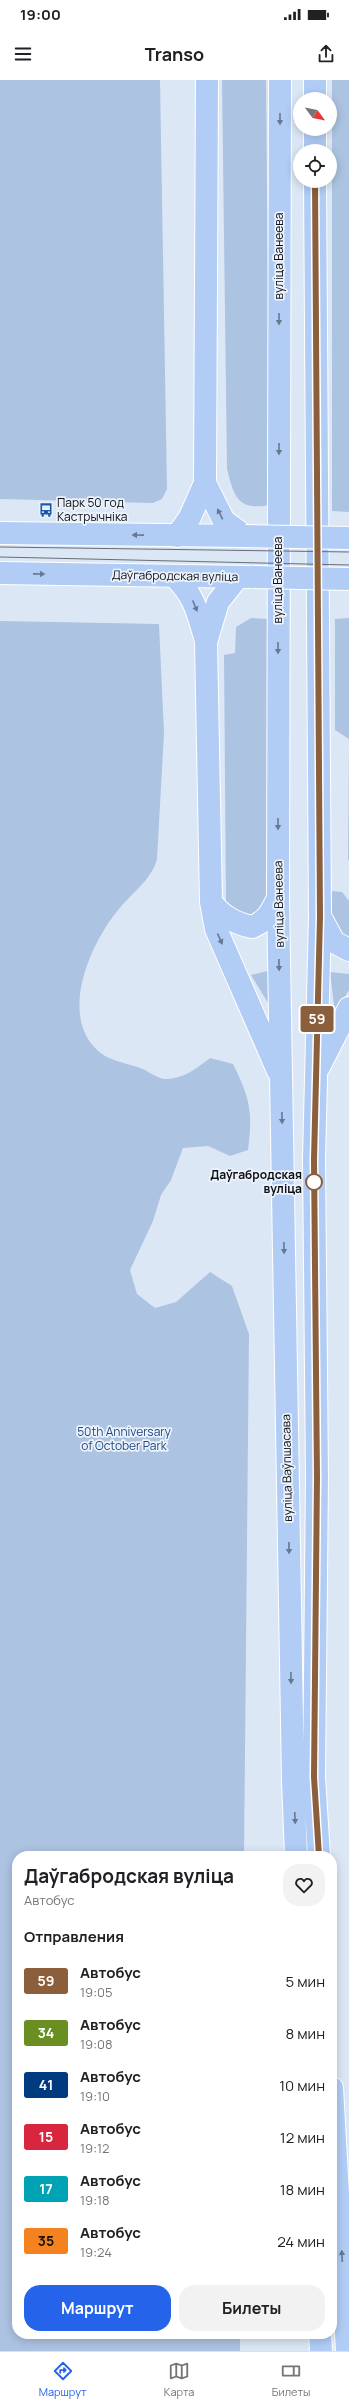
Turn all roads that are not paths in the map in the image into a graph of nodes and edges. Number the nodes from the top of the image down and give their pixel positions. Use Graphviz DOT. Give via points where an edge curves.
graph roads {
  1 [pos="207,80"];
  2 [pos="280,80"];
  3 [pos="315,80"];
  4 [pos="315,92"];
  5 [pos="315,188"];
  6 [pos="205,483"];
  7 [pos="0,533"];
  8 [pos="177,536"];
  9 [pos="245,536"];
  10 [pos="349,538"];
  11 [pos="0,573"];
  12 [pos="174,576"];
  13 [pos="246,577"];
  14 [pos="349,579"];
  15 [pos="206,642"];
  16 [pos="278,898"];
  17 [pos="211,902"];
  18 [pos="320,917"];
  19 [pos="349,950"];
  20 [pos="349,1008"];
  21 [pos="316,1074"];
  22 [pos="282,1079"];
  23 [pos="296,1851"];
  24 [pos="319,1851"];
  25 [pos="337,2176"];
  26 [pos="320,2339"];
  27 [pos="321,2351"];
  28 [pos="347,2351"];
  1 -- 6 [label="main road"];
  2 -- 16 [label="main road, вуліца Ванеева, one-way"];
  3 -- 4 [label="main road"];
  5 -- 18 [label="main road"];
  6 -- 8 [label="main road" via="190,517"];
  9 -- 6 [label="main road, one-way" via="224,521"];
  8 -- 7 [label="main road, one-way"];
  8 -- 9 [label="main road"];
  9 -- 10 [label="main road, bridge"];
  11 -- 12 [label="main road, Даўгабродская вуліца, one-way"];
  12 -- 13 [label="main road, Даўгабродская вуліца"];
  12 -- 15 [label="main road, one-way" via="187,589 196,606"];
  13 -- 14 [label="main road, Даўгабродская вуліца, bridge"];
  13 -- 15 [label="main road" via="218,602"];
  15 -- 17 [label="main road"];
  16 -- 17 [label="main road" via="269,916 262,923 252,927 232,921 221,914"];
  16 -- 22 [label="main road, вуліца Ванеева, one-way"];
  17 -- 22 [label="main road, one-way" via="216,929"];
  18 -- 19 [label="main road" via="334,942"];
  18 -- 21 [label="main road"];
  20 -- 21 [label="main road"];
  21 -- 24 [label="main road" via="314,1160 317,1469 314,1777"];
  22 -- 23 [label="main road, вуліца Ваўпшасава, one-way" via="292,1772"];
  28 -- 25 [label="main road, one-way"];
  26 -- 27 [label="main road"];
}
